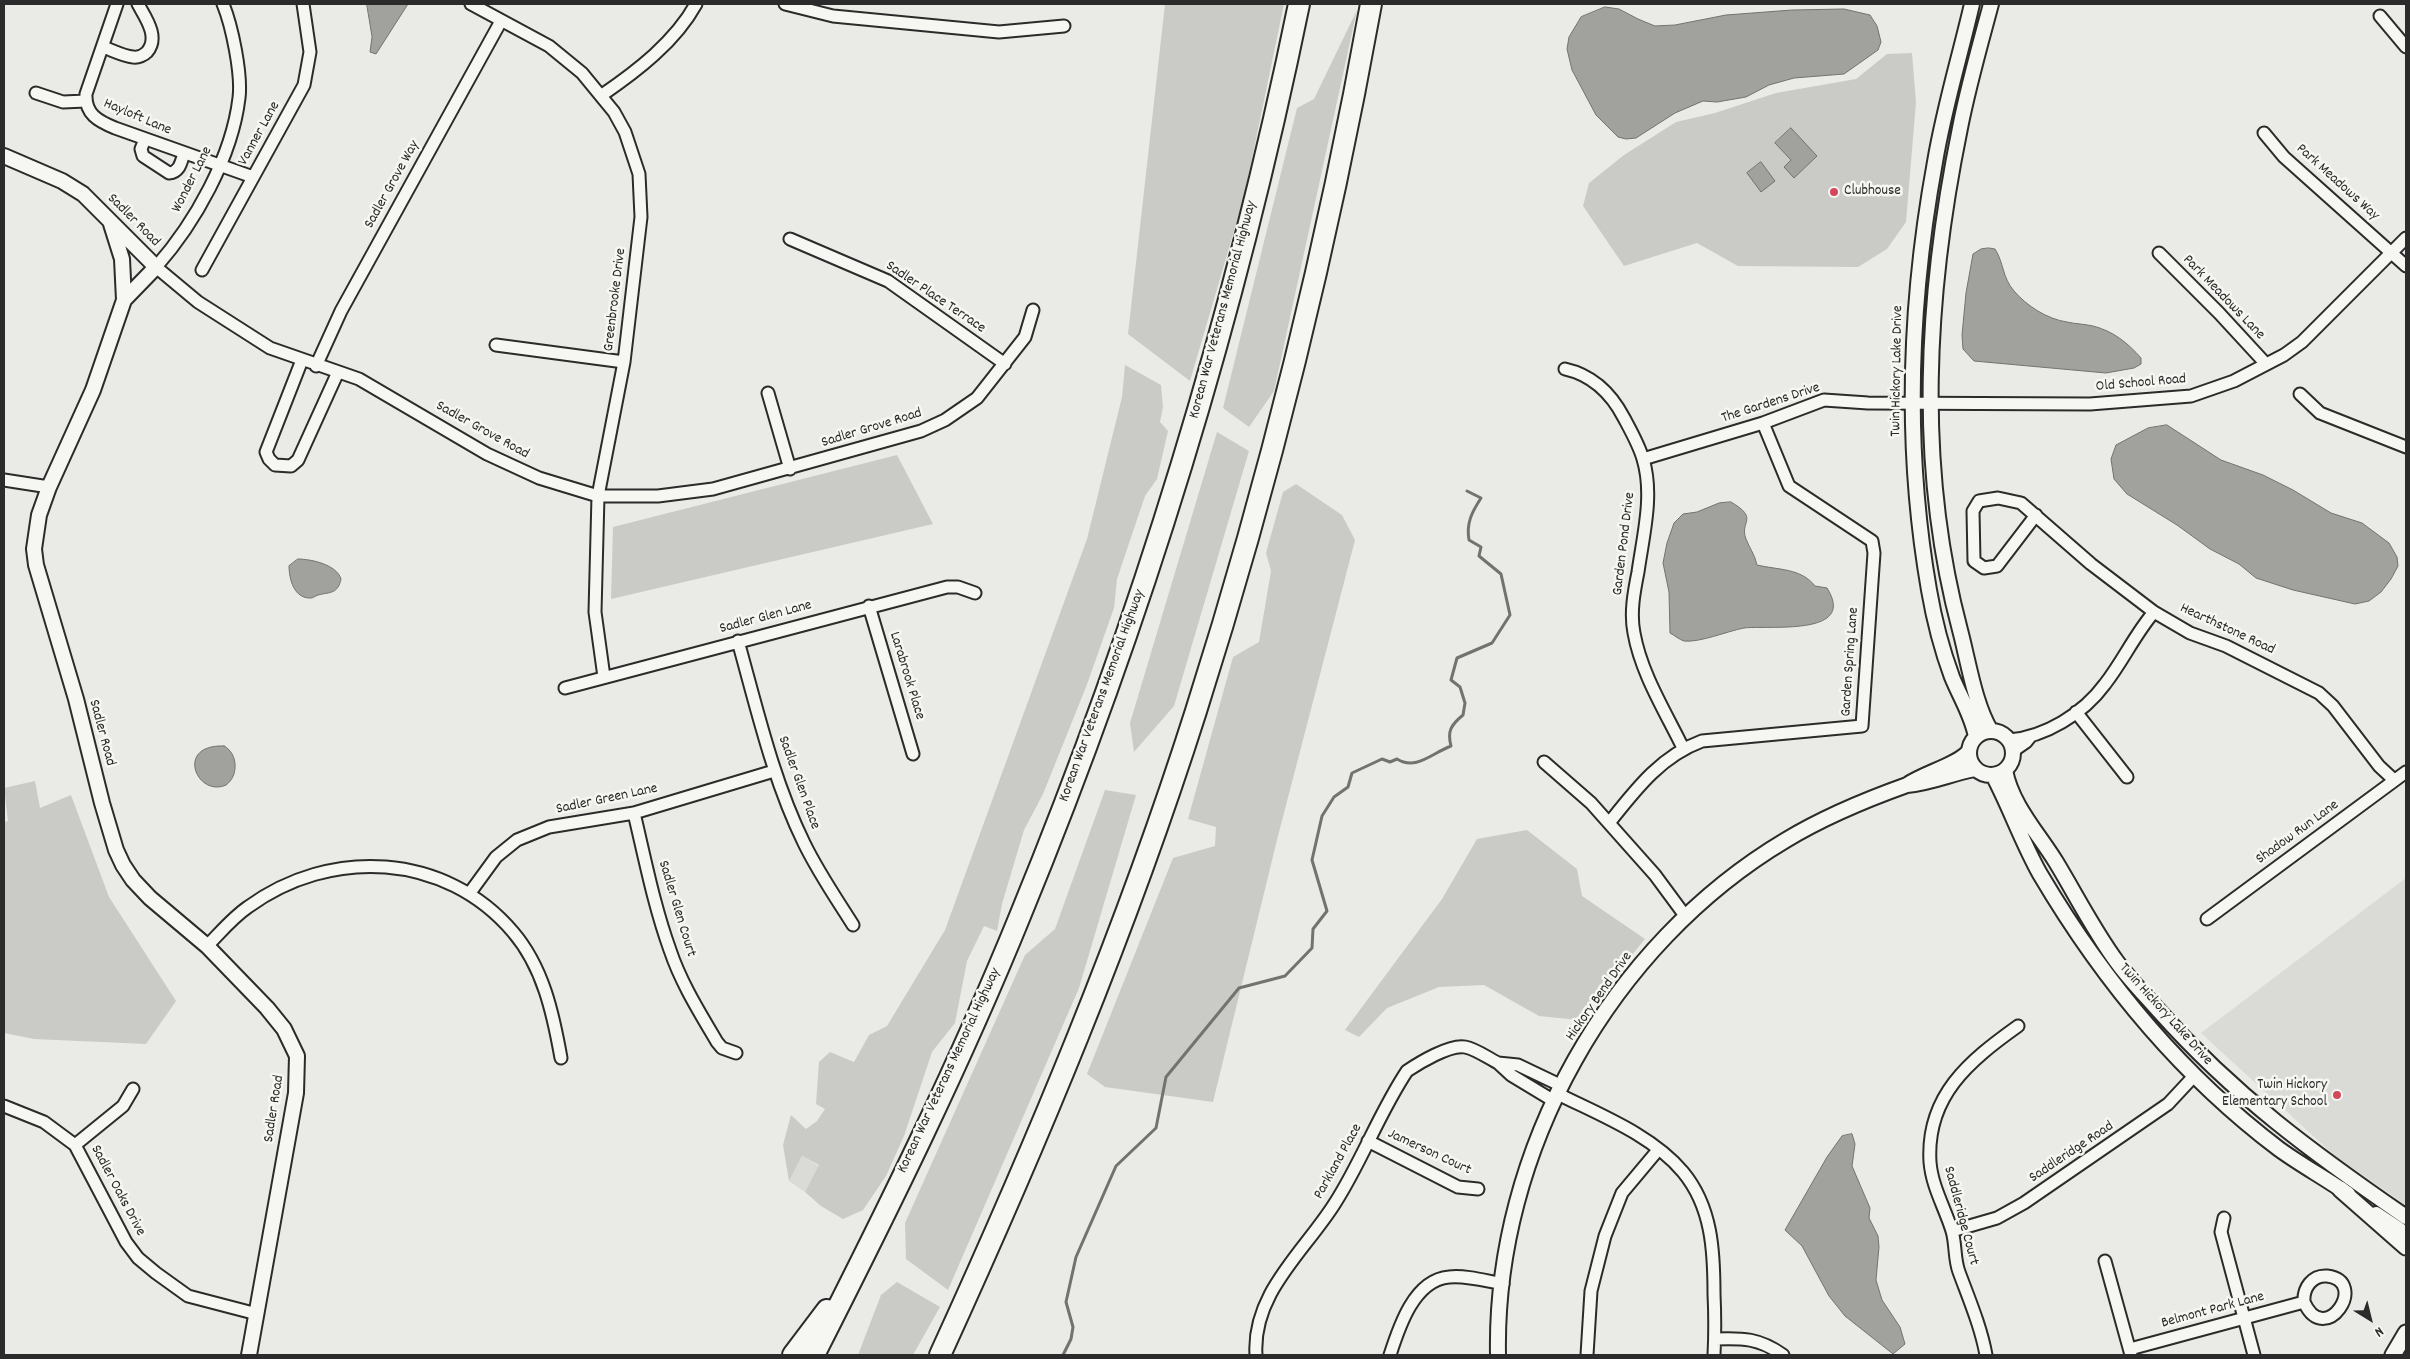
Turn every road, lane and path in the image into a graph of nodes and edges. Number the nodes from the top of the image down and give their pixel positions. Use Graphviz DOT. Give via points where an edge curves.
graph roads {
  1 [pos="117,4"];
  2 [pos="138,4"];
  3 [pos="223,4"];
  4 [pos="303,4"];
  5 [pos="470,4"];
  6 [pos="696,4"];
  7 [pos="785,4"];
  8 [pos="834,4"];
  9 [pos="1299,4"];
  10 [pos="1371,4"];
  11 [pos="1972,4"];
  12 [pos="1991,4"];
  13 [pos="833,16"];
  14 [pos="2380,16"];
  15 [pos="501,20"];
  16 [pos="1064,26"];
  17 [pos="102,47"];
  18 [pos="2406,47"];
  19 [pos="36,93"];
  20 [pos="602,95"];
  21 [pos="86,101"];
  22 [pos="2264,133"];
  23 [pos="145,139"];
  24 [pos="184,153"];
  25 [pos="4,156"];
  26 [pos="220,165"];
  27 [pos="254,177"];
  28 [pos="110,221"];
  29 [pos="2406,238"];
  30 [pos="790,239"];
  31 [pos="2159,253"];
  32 [pos="2393,253"];
  33 [pos="2406,266"];
  34 [pos="156,267"];
  35 [pos="202,270"];
  36 [pos="124,300"];
  37 [pos="1033,310"];
  38 [pos="496,345"];
  39 [pos="302,360"];
  40 [pos="624,362"];
  41 [pos="1005,364"];
  42 [pos="2266,364"];
  43 [pos="316,366"];
  44 [pos="1565,369"];
  45 [pos="338,372"];
  46 [pos="768,393"];
  47 [pos="2300,394"];
  48 [pos="1911,403"];
  49 [pos="1930,403"];
  50 [pos="1763,423"];
  51 [pos="2406,447"];
  52 [pos="1643,459"];
  53 [pos="790,469"];
  54 [pos="4,480"];
  55 [pos="49,487"];
  56 [pos="598,496"];
  57 [pos="2036,516"];
  58 [pos="975,592"];
  59 [pos="869,606"];
  60 [pos="2154,612"];
  61 [pos="738,641"];
  62 [pos="604,677"];
  63 [pos="565,688"];
  64 [pos="2076,712"];
  65 [pos="1991,731"];
  66 [pos="1976,737"];
  67 [pos="2011,746"];
  68 [pos="1683,748"];
  69 [pos="1968,751"];
  70 [pos="914,754"];
  71 [pos="1544,762"];
  72 [pos="1975,769"];
  73 [pos="774,771"];
  74 [pos="1999,772"];
  75 [pos="2406,772"];
  76 [pos="2128,776"];
  77 [pos="2394,780"];
  78 [pos="1907,785"];
  79 [pos="634,813"];
  80 [pos="1609,823"];
  81 [pos="469,894"];
  82 [pos="1686,917"];
  83 [pos="2208,919"];
  84 [pos="854,925"];
  85 [pos="207,946"];
  86 [pos="2018,1026"];
  87 [pos="736,1054"];
  88 [pos="561,1058"];
  89 [pos="1498,1062"];
  90 [pos="2195,1075"];
  91 [pos="133,1090"];
  92 [pos="1558,1094"];
  93 [pos="4,1106"];
  94 [pos="1368,1141"];
  95 [pos="75,1145"];
  96 [pos="1658,1150"];
  97 [pos="1478,1189"];
  98 [pos="2340,1189"];
  99 [pos="2406,1216"];
  100 [pos="2224,1218"];
  101 [pos="1952,1231"];
  102 [pos="2406,1234"];
  103 [pos="2406,1247"];
  104 [pos="2105,1261"];
  105 [pos="859,1266"];
  106 [pos="1502,1284"];
  107 [pos="2304,1302"];
  108 [pos="256,1314"];
  109 [pos="2244,1317"];
  110 [pos="2406,1333"];
  111 [pos="1715,1340"];
  112 [pos="2406,1349"];
  113 [pos="2131,1352"];
  114 [pos="250,1355"];
  115 [pos="793,1355"];
  116 [pos="814,1355"];
  117 [pos="940,1355"];
  118 [pos="1256,1355"];
  119 [pos="1390,1355"];
  120 [pos="1498,1355"];
  121 [pos="1587,1355"];
  122 [pos="1714,1355"];
  123 [pos="1783,1355"];
  124 [pos="1986,1355"];
  125 [pos="2254,1355"];
  126 [pos="2393,1355"];
  127 [pos="2403,1355"];
  1 -- 17 [label="street, Hayloft Lane"];
  2 -- 17 [label="street" via="152,34 146,53 132,57"];
  3 -- 26 [label="street, Wonder Lane" via="236,53 240,97"];
  4 -- 27 [label="street, Vanner Lane" via="309,34 308,69 296,100"];
  5 -- 15 [label="street, Greenbrooke Drive"];
  6 -- 20 [label="street" via="683,24 652,57"];
  7 -- 13 [label="street"];
  8 -- 13 [label="street"];
  9 -- 105 [label="highway, Korean War Veterans Memorial Highway" via="1227,306 1125,639 1019,919 971,1030"];
  10 -- 117 [label="highway" via="1345,142 1294,370 1241,566 1195,714 1131,898 1059,1082 1014,1193"];
  11 -- 48 [label="street, Twin Hickory Lake Drive" via="1939,139 1926,217 1915,310"];
  12 -- 49 [label="street" via="1960,127 1946,199 1932,322"];
  13 -- 16 [label="street" via="999,32"];
  14 -- 18 [label="street"];
  15 -- 20 [label="street, Greenbrooke Drive" via="570,61"];
  15 -- 43 [label="street, Sadler Grove Way" via="341,311"];
  17 -- 21 [label="street, Hayloft Lane"];
  19 -- 21 [label="street" via="63,102"];
  20 -- 40 [label="street, Greenbrooke Drive" via="625,132 639,174 641,196"];
  21 -- 23 [label="street, Hayloft Lane" via="89,112 98,120"];
  22 -- 32 [label="street, Park Meadows Way" via="2284,157"];
  23 -- 24 [label="street, Hayloft Lane"];
  23 -- 24 [label="street" via="143,156 169,173 179,167"];
  24 -- 26 [label="street, Hayloft Lane"];
  25 -- 28 [label="street, Sadler Road" via="73,187"];
  26 -- 27 [label="street, Hayloft Lane"];
  26 -- 34 [label="street, Wonder Lane" via="182,234"];
  27 -- 35 [label="street, Vanner Lane"];
  28 -- 34 [label="street, Sadler Road"];
  28 -- 36 [label="street" via="122,259"];
  29 -- 32 [label="street, Old School Road"];
  30 -- 41 [label="street, Sadler Place Terrace" via="888,281"];
  31 -- 42 [label="street, Park Meadows Lane"];
  32 -- 33 [label="street, Park Meadows Way"];
  32 -- 42 [label="street, Old School Road" via="2302,342"];
  34 -- 36 [label="street, Sadler Road"];
  34 -- 39 [label="street, Sadler Grove Road" via="198,302 248,336"];
  36 -- 55 [label="street, Sadler Road" via="93,390"];
  37 -- 41 [label="street, Sadler Grove Road" via="1026,337"];
  38 -- 40 [label="street"];
  39 -- 43 [label="street, Sadler Grove Road"];
  39 -- 45 [label="street" via="266,452 275,465 291,466 298,460"];
  40 -- 56 [label="street, Greenbrooke Drive"];
  41 -- 53 [label="street, Sadler Grove Road" via="977,398 945,420 921,431"];
  42 -- 49 [label="street, Old School Road" via="2234,381 2191,396 2090,404"];
  43 -- 45 [label="street, Sadler Grove Road"];
  44 -- 52 [label="street, Garden Pond Drive" via="1580,372 1591,379 1613,400"];
  45 -- 56 [label="street, Sadler Grove Road" via="359,379 513,467"];
  46 -- 53 [label="street"];
  47 -- 51 [label="street" via="2320,413"];
  48 -- 49 [label="street, Old School Road"];
  48 -- 50 [label="street, The Gardens Drive" via="1824,400"];
  48 -- 66 [label="street, Twin Hickory Lake Drive" via="1913,458 1929,592 1952,676"];
  49 -- 65 [label="street" via="1933,481 1949,587 1975,690"];
  50 -- 52 [label="street, The Gardens Drive"];
  50 -- 68 [label="street, Garden Spring Lane" via="1789,486 1872,541 1874,553 1862,726 1702,741"];
  52 -- 68 [label="street, Garden Pond Drive" via="1647,482 1646,519 1632,608 1633,632 1640,658"];
  53 -- 56 [label="street, Sadler Grove Road" via="714,490 658,496"];
  54 -- 55 [label="street"];
  55 -- 85 [label="street, Sadler Road" via="35,536 36,565 116,850 139,886"];
  56 -- 62 [label="street, Greenbrooke Drive" via="595,612"];
  57 -- 57 [label="street, Hearthstone Road" via="2021,503 1998,498 1979,501 1973,511 1974,561 1984,568 1997,566"];
  57 -- 60 [label="street, Hearthstone Road"];
  58 -- 59 [label="street, Sadler Glen Lane" via="947,587"];
  59 -- 61 [label="street, Sadler Glen Lane"];
  59 -- 70 [label="street, Larabrook Place"];
  60 -- 64 [label="street" via="2105,684"];
  60 -- 77 [label="street, Hearthstone Road" via="2190,633 2226,646 2319,693"];
  61 -- 62 [label="street, Sadler Glen Lane"];
  61 -- 73 [label="street, Sadler Glen Place"];
  62 -- 63 [label="street, Sadler Glen Lane"];
  64 -- 67 [label="street" via="2030,737 2024,736"];
  64 -- 76 [label="street"];
  65 -- 66 [label="street"];
  65 -- 67 [label="street" via="2004,735"];
  66 -- 69 [label="street"];
  67 -- 74 [label="street" via="2012,758"];
  68 -- 80 [label="street, Garden Spring Lane" via="1657,767"];
  69 -- 72 [label="street"];
  69 -- 78 [label="street, Hickory Bend Drive"];
  71 -- 80 [label="street"];
  72 -- 74 [label="street" via="1986,775"];
  72 -- 78 [label="street, Hickory Bend Drive" via="1927,783"];
  73 -- 79 [label="street, Sadler Green Lane"];
  73 -- 84 [label="street, Sadler Glen Place" via="803,842"];
  74 -- 90 [label="street, Twin Hickory Lake Drive" via="2027,851 2079,936 2132,1006"];
  74 -- 99 [label="street, Twin Hickory Lake Drive" via="2098,934 2158,1010 2214,1069 2274,1123"];
  75 -- 77 [label="street, Shadow Run Lane"];
  77 -- 83 [label="street, Shadow Run Lane"];
  78 -- 82 [label="street, Hickory Bend Drive" via="1826,818 1787,839 1711,894"];
  79 -- 81 [label="street, Sadler Green Lane" via="549,827 517,840 496,857"];
  79 -- 87 [label="street, Sadler Glen Court" via="670,952 717,1042"];
  80 -- 82 [label="street" via="1655,875"];
  81 -- 85 [label="street" via="420,872 366,865 339,867 310,875 272,892 235,917"];
  81 -- 88 [label="street" via="513,932 528,955 553,1014"];
  82 -- 92 [label="street, Hickory Bend Drive" via="1640,965 1618,994"];
  85 -- 108 [label="street, Sadler Road" via="284,1029 297,1061 296,1092"];
  86 -- 101 [label="street, Saddleridge Court" via="1964,1068 1938,1109 1930,1163"];
  89 -- 92 [label="street, Parkland Place" via="1511,1075"];
  89 -- 92 [label="street, Parkland Place" via="1518,1065"];
  89 -- 94 [label="street, Parkland Place" via="1465,1047 1455,1047 1419,1063 1399,1084"];
  90 -- 98 [label="street, Twin Hickory Lake Drive" via="2280,1150"];
  90 -- 101 [label="street, Saddleridge Road" via="2168,1104 2024,1203 1997,1218"];
  91 -- 95 [label="street" via="123,1106"];
  92 -- 96 [label="street" via="1612,1121"];
  92 -- 106 [label="street, Hickory Bend Drive" via="1520,1193"];
  93 -- 95 [label="street, Sadler Oaks Drive" via="44,1122"];
  94 -- 97 [label="street, Jamerson Court" via="1458,1187"];
  94 -- 118 [label="street, Parkland Place" via="1336,1203 1275,1285 1256,1331"];
  95 -- 108 [label="street, Sadler Oaks Drive" via="115,1223 138,1258 188,1296"];
  96 -- 111 [label="street" via="1683,1172 1701,1201 1708,1224 1714,1247"];
  96 -- 121 [label="street" via="1622,1192 1605,1236 1591,1291"];
  98 -- 102 [label="street, Twin Hickory Lake Drive"];
  98 -- 103 [label="main road"];
  100 -- 109 [label="street" via="2221,1232"];
  101 -- 124 [label="street, Saddleridge Court" via="1958,1268"];
  104 -- 113 [label="street"];
  105 -- 115 [label="highway"];
  105 -- 116 [label="highway, Korean War Veterans Memorial Highway"];
  106 -- 119 [label="street" via="1452,1276 1430,1283 1404,1318"];
  106 -- 120 [label="street, Hickory Bend Drive"];
  107 -- 109 [label="street, Belmont Park Lane"];
  108 -- 114 [label="street, Sadler Road"];
  109 -- 113 [label="street, Belmont Park Lane"];
  109 -- 125 [label="street"];
  110 -- 126 [label="main road"];
  111 -- 122 [label="street"];
  111 -- 123 [label="street" via="1742,1338 1759,1341"];
  112 -- 127 [label="main road"];
}
